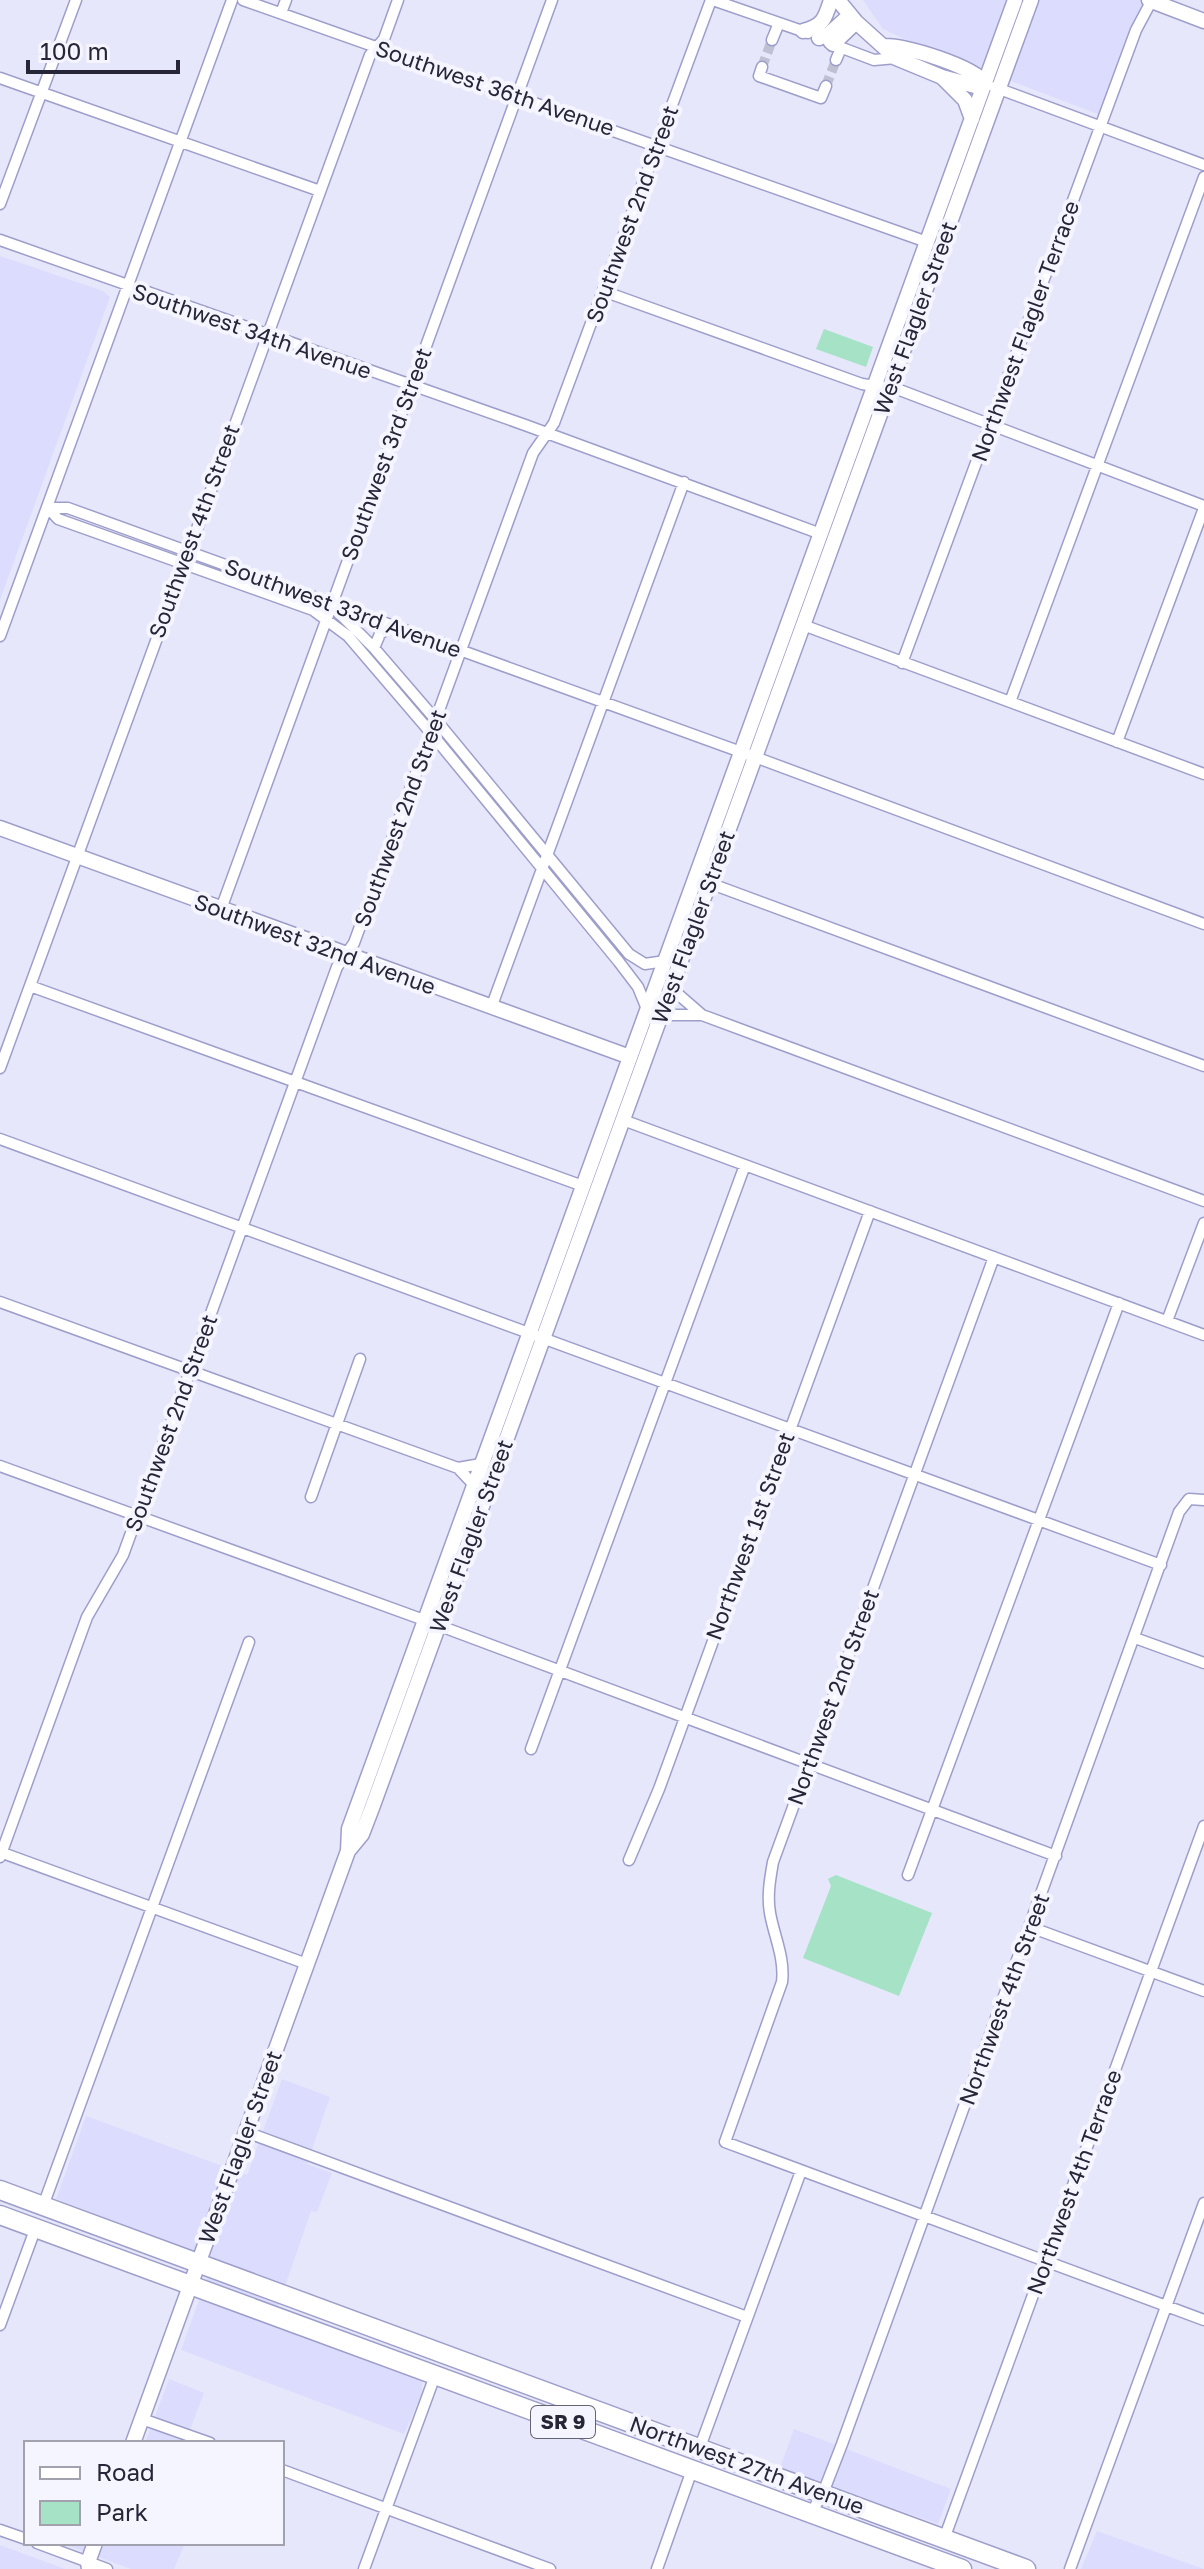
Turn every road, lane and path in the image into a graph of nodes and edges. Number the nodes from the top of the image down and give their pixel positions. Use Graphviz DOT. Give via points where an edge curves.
graph roads {
  1 [pos="76,0"];
  2 [pos="232,0"];
  3 [pos="243,0"];
  4 [pos="286,0"];
  5 [pos="398,0"];
  6 [pos="552,0"];
  7 [pos="712,0"];
  8 [pos="831,0"];
  9 [pos="838,0"];
  10 [pos="1015,0"];
  11 [pos="1031,0"];
  12 [pos="1151,0"];
  13 [pos="281,13"];
  14 [pos="853,19"];
  15 [pos="1204,21"];
  16 [pos="779,23"];
  17 [pos="803,31"];
  18 [pos="772,40"];
  19 [pos="831,43"];
  20 [pos="885,46"];
  21 [pos="377,47"];
  22 [pos="995,54"];
  23 [pos="896,58"];
  24 [pos="836,60"];
  25 [pos="955,65"];
  26 [pos="762,67"];
  27 [pos="942,77"];
  28 [pos="0,78"];
  29 [pos="826,86"];
  30 [pos="992,86"];
  31 [pos="42,93"];
  32 [pos="517,95"];
  33 [pos="972,119"];
  34 [pos="1101,126"];
  35 [pos="181,142"];
  36 [pos="657,145"];
  37 [pos="1204,165"];
  38 [pos="1204,177"];
  39 [pos="320,191"];
  40 [pos="0,204"];
  41 [pos="0,240"];
  42 [pos="927,242"];
  43 [pos="129,287"];
  44 [pos="603,291"];
  45 [pos="266,336"];
  46 [pos="411,386"];
  47 [pos="882,388"];
  48 [pos="990,424"];
  49 [pos="547,434"];
  50 [pos="1097,465"];
  51 [pos="684,482"];
  52 [pos="1204,507"];
  53 [pos="48,508"];
  54 [pos="821,534"];
  55 [pos="187,550"];
  56 [pos="182,564"];
  57 [pos="332,606"];
  58 [pos="327,618"];
  59 [pos="803,625"];
  60 [pos="390,627"];
  61 [pos="0,636"];
  62 [pos="374,648"];
  63 [pos="460,652"];
  64 [pos="902,663"];
  65 [pos="1010,702"];
  66 [pos="603,703"];
  67 [pos="436,720"];
  68 [pos="431,733"];
  69 [pos="1117,742"];
  70 [pos="747,756"];
  71 [pos="1204,774"];
  72 [pos="0,828"];
  73 [pos="548,854"];
  74 [pos="75,856"];
  75 [pos="543,868"];
  76 [pos="709,883"];
  77 [pos="221,909"];
  78 [pos="1204,924"];
  79 [pos="345,955"];
  80 [pos="665,961"];
  81 [pos="30,986"];
  82 [pos="671,988"];
  83 [pos="491,1008"];
  84 [pos="654,1012"];
  85 [pos="702,1015"];
  86 [pos="650,1046"];
  87 [pos="630,1057"];
  88 [pos="1204,1066"];
  89 [pos="0,1068"];
  90 [pos="294,1082"];
  91 [pos="623,1120"];
  92 [pos="605,1126"];
  93 [pos="0,1139"];
  94 [pos="745,1165"];
  95 [pos="583,1186"];
  96 [pos="1204,1201"];
  97 [pos="870,1211"];
  98 [pos="1204,1223"];
  99 [pos="242,1228"];
  100 [pos="994,1257"];
  101 [pos="0,1302"];
  102 [pos="1119,1303"];
  103 [pos="1167,1321"];
  104 [pos="537,1335"];
  105 [pos="1204,1335"];
  106 [pos="360,1359"];
  107 [pos="190,1371"];
  108 [pos="665,1382"];
  109 [pos="337,1425"];
  110 [pos="790,1428"];
  111 [pos="481,1464"];
  112 [pos="0,1466"];
  113 [pos="458,1468"];
  114 [pos="915,1474"];
  115 [pos="474,1485"];
  116 [pos="311,1497"];
  117 [pos="1204,1500"];
  118 [pos="137,1517"];
  119 [pos="1039,1519"];
  120 [pos="1161,1565"];
  121 [pos="431,1623"];
  122 [pos="1135,1638"];
  123 [pos="249,1642"];
  124 [pos="1204,1663"];
  125 [pos="559,1672"];
  126 [pos="685,1717"];
  127 [pos="382,1737"];
  128 [pos="531,1749"];
  129 [pos="809,1763"];
  130 [pos="387,1767"];
  131 [pos="933,1809"];
  132 [pos="1204,1826"];
  133 [pos="348,1851"];
  134 [pos="1,1854"];
  135 [pos="1056,1856"];
  136 [pos="629,1860"];
  137 [pos="908,1875"];
  138 [pos="152,1907"];
  139 [pos="1030,1927"];
  140 [pos="307,1964"];
  141 [pos="1151,1971"];
  142 [pos="1204,1991"];
  143 [pos="246,2132"];
  144 [pos="801,2171"];
  145 [pos="0,2190"];
  146 [pos="1204,2203"];
  147 [pos="43,2206"];
  148 [pos="0,2215"];
  149 [pos="924,2218"];
  150 [pos="36,2227"];
  151 [pos="198,2262"];
  152 [pos="1045,2262"];
  153 [pos="190,2284"];
  154 [pos="1166,2306"];
  155 [pos="747,2317"];
  156 [pos="1204,2320"];
  157 [pos="0,2325"];
  158 [pos="429,2347"];
  159 [pos="464,2360"];
  160 [pos="436,2373"];
  161 [pos="142,2419"];
  162 [pos="607,2438"];
  163 [pos="134,2441"];
  164 [pos="204,2441"];
  165 [pos="700,2447"];
  166 [pos="692,2470"];
  167 [pos="284,2471"];
  168 [pos="777,2476"];
  169 [pos="823,2493"];
  170 [pos="387,2508"];
  171 [pos="811,2513"];
  172 [pos="0,2530"];
  173 [pos="24,2538"];
  174 [pos="944,2539"];
  175 [pos="41,2545"];
  176 [pos="94,2545"];
  177 [pos="86,2567"];
  178 [pos="107,2569"];
  179 [pos="364,2569"];
  180 [pos="550,2569"];
  181 [pos="657,2569"];
  182 [pos="962,2569"];
  183 [pos="1026,2569"];
  184 [pos="1070,2569"];
  1 -- 31 [label="street"];
  2 -- 35 [label="street"];
  3 -- 13 [label="street, Southwest 36th Avenue"];
  4 -- 13 [label="street"];
  5 -- 21 [label="street, Southwest 4th Street"];
  6 -- 32 [label="street, Southwest 3rd Street"];
  7 -- 16 [label="street"];
  7 -- 36 [label="street, Southwest 2nd Street"];
  8 -- 17 [label="main road" via="823,22"];
  9 -- 14 [label="main road"];
  10 -- 22 [label="main road, West Flagler Street"];
  11 -- 30 [label="main road, West Flagler Street"];
  12 -- 15 [label="main road"];
  12 -- 34 [label="street, Northwest Flagler Terrace"];
  13 -- 21 [label="street, Southwest 36th Avenue"];
  14 -- 19 [label="main road" via="829,34"];
  14 -- 20 [label="main road"];
  16 -- 17 [label="street"];
  16 -- 18 [label="street"];
  17 -- 19 [label="street"];
  19 -- 23 [label="street" via="874,60"];
  19 -- 24 [label="street"];
  20 -- 23 [label="main road"];
  20 -- 25 [label="main road" via="901,46"];
  21 -- 32 [label="street, Southwest 36th Avenue"];
  21 -- 39 [label="street, Southwest 4th Street"];
  22 -- 25 [label="main road"];
  22 -- 30 [label="main road, West Flagler Street"];
  23 -- 27 [label="main road"];
  25 -- 30 [label="main road"];
  26 -- 29 [label="street" via="759,76 821,98"];
  27 -- 30 [label="main road"];
  27 -- 33 [label="main road" via="965,100"];
  28 -- 31 [label="street"];
  30 -- 33 [label="main road, West Flagler Street"];
  30 -- 34 [label="street"];
  30 -- 47 [label="main road, West Flagler Street"];
  31 -- 35 [label="street"];
  31 -- 40 [label="street"];
  32 -- 36 [label="street, Southwest 36th Avenue"];
  32 -- 46 [label="street, Southwest 3rd Street"];
  33 -- 42 [label="main road, West Flagler Street"];
  34 -- 37 [label="street"];
  34 -- 48 [label="street, Northwest Flagler Terrace"];
  35 -- 39 [label="street"];
  35 -- 43 [label="street"];
  36 -- 42 [label="street, Southwest 36th Avenue"];
  36 -- 44 [label="street, Southwest 2nd Street"];
  38 -- 50 [label="street"];
  39 -- 45 [label="street, Southwest 4th Street"];
  41 -- 43 [label="street, Southwest 34th Avenue"];
  42 -- 47 [label="main road, West Flagler Street"];
  43 -- 45 [label="street, Southwest 34th Avenue"];
  43 -- 53 [label="street"];
  44 -- 47 [label="street"];
  44 -- 49 [label="street, Southwest 2nd Street"];
  45 -- 46 [label="street, Southwest 34th Avenue"];
  45 -- 55 [label="street, Southwest 4th Street"];
  46 -- 49 [label="street, Southwest 34th Avenue"];
  46 -- 57 [label="street, Southwest 3rd Street"];
  47 -- 48 [label="street"];
  47 -- 54 [label="main road, West Flagler Street"];
  47 -- 59 [label="main road, West Flagler Street"];
  48 -- 50 [label="street"];
  48 -- 64 [label="street, Northwest Flagler Terrace"];
  49 -- 51 [label="street, Southwest 34th Avenue"];
  49 -- 63 [label="street, Southwest 2nd Street" via="533,453"];
  50 -- 52 [label="street"];
  50 -- 65 [label="street"];
  51 -- 54 [label="street, Southwest 34th Avenue"];
  51 -- 66 [label="street"];
  52 -- 69 [label="street"];
  53 -- 55 [label="street, Southwest 33rd Avenue" via="68,508"];
  53 -- 56 [label="street, Southwest 33rd Avenue" via="58,519"];
  53 -- 61 [label="street"];
  54 -- 70 [label="main road, West Flagler Street"];
  55 -- 56 [label="street, Southwest 4th Street"];
  55 -- 57 [label="street, Southwest 33rd Avenue"];
  56 -- 58 [label="street, Southwest 33rd Avenue"];
  56 -- 74 [label="street, Southwest 4th Street"];
  57 -- 58 [label="street, Southwest 3rd Street"];
  57 -- 60 [label="street, Southwest 33rd Avenue"];
  57 -- 62 [label="street"];
  58 -- 68 [label="street, Southwest 33rd Avenue"];
  58 -- 77 [label="street, Southwest 3rd Street"];
  59 -- 64 [label="street"];
  59 -- 70 [label="main road, West Flagler Street"];
  60 -- 62 [label="street"];
  60 -- 63 [label="street, Southwest 33rd Avenue"];
  62 -- 67 [label="street"];
  63 -- 66 [label="street, Southwest 33rd Avenue"];
  63 -- 67 [label="street, Southwest 2nd Street"];
  64 -- 65 [label="street"];
  65 -- 69 [label="street"];
  66 -- 70 [label="street, Southwest 33rd Avenue"];
  66 -- 73 [label="street"];
  67 -- 68 [label="street, Southwest 2nd Street"];
  67 -- 73 [label="street"];
  68 -- 75 [label="street, Southwest 33rd Avenue"];
  68 -- 79 [label="street, Southwest 2nd Street" via="354,943"];
  69 -- 71 [label="street"];
  70 -- 76 [label="main road, West Flagler Street"];
  70 -- 78 [label="street, Southwest 33rd Avenue"];
  70 -- 80 [label="main road, West Flagler Street"];
  72 -- 74 [label="main road, Southwest 32nd Avenue"];
  73 -- 75 [label="street"];
  73 -- 80 [label="street" via="635,959 645,964"];
  74 -- 77 [label="main road, Southwest 32nd Avenue"];
  74 -- 81 [label="street, Southwest 4th Street"];
  75 -- 83 [label="street"];
  75 -- 84 [label="street, Southwest 33rd Avenue"];
  76 -- 82 [label="main road, West Flagler Street"];
  76 -- 88 [label="street"];
  77 -- 79 [label="main road, Southwest 32nd Avenue"];
  79 -- 83 [label="main road, Southwest 32nd Avenue"];
  79 -- 90 [label="street, Southwest 2nd Street"];
  80 -- 84 [label="main road, West Flagler Street"];
  81 -- 89 [label="street, Southwest 4th Street"];
  81 -- 90 [label="street"];
  82 -- 84 [label="main road, West Flagler Street"];
  82 -- 85 [label="street"];
  83 -- 87 [label="main road, Southwest 32nd Avenue"];
  84 -- 85 [label="street"];
  84 -- 86 [label="main road, West Flagler Street"];
  84 -- 87 [label="main road, West Flagler Street"];
  85 -- 96 [label="street"];
  86 -- 87 [label="main road"];
  86 -- 91 [label="main road, West Flagler Street"];
  87 -- 92 [label="main road, West Flagler Street"];
  90 -- 95 [label="street"];
  90 -- 99 [label="street, Southwest 2nd Street"];
  91 -- 92 [label="main road"];
  91 -- 94 [label="street"];
  91 -- 104 [label="main road, West Flagler Street"];
  92 -- 95 [label="main road, West Flagler Street"];
  93 -- 99 [label="street"];
  94 -- 97 [label="street"];
  94 -- 108 [label="street"];
  95 -- 104 [label="main road, West Flagler Street"];
  97 -- 100 [label="street"];
  97 -- 110 [label="street, Northwest 1st Street"];
  98 -- 103 [label="street"];
  99 -- 104 [label="street"];
  99 -- 107 [label="street, Southwest 2nd Street"];
  100 -- 102 [label="street"];
  100 -- 114 [label="street, Northwest 2nd Street"];
  101 -- 107 [label="street"];
  102 -- 103 [label="street"];
  102 -- 119 [label="street"];
  103 -- 105 [label="street"];
  104 -- 108 [label="street"];
  104 -- 111 [label="main road, West Flagler Street"];
  104 -- 121 [label="main road, West Flagler Street"];
  106 -- 109 [label="street"];
  107 -- 109 [label="street"];
  107 -- 118 [label="street, Southwest 2nd Street"];
  108 -- 110 [label="street"];
  108 -- 125 [label="street"];
  109 -- 113 [label="street"];
  109 -- 116 [label="street"];
  110 -- 114 [label="street"];
  110 -- 126 [label="street, Northwest 1st Street"];
  111 -- 113 [label="street"];
  111 -- 115 [label="main road, West Flagler Street"];
  112 -- 118 [label="street"];
  113 -- 115 [label="street"];
  114 -- 119 [label="street"];
  114 -- 129 [label="street, Northwest 2nd Street"];
  115 -- 121 [label="main road, West Flagler Street"];
  117 -- 120 [label="street, Northwest 4th Street" via="1189,1499 1182,1507"];
  118 -- 121 [label="street"];
  118 -- 134 [label="street, Southwest 2nd Street" via="118,1567 87,1617"];
  119 -- 120 [label="street"];
  119 -- 131 [label="street"];
  120 -- 122 [label="street, Northwest 4th Street"];
  121 -- 125 [label="street"];
  121 -- 127 [label="main road, West Flagler Street"];
  121 -- 130 [label="main road, West Flagler Street"];
  122 -- 124 [label="street"];
  122 -- 135 [label="street, Northwest 4th Street"];
  123 -- 138 [label="street"];
  125 -- 126 [label="street"];
  125 -- 128 [label="street"];
  126 -- 129 [label="street"];
  126 -- 136 [label="street, Northwest 1st Street"];
  127 -- 130 [label="main road"];
  127 -- 133 [label="main road, West Flagler Street" via="349,1829"];
  129 -- 131 [label="street"];
  129 -- 144 [label="street, Northwest 2nd Street" via="769,1887 782,1982 725,2142"];
  130 -- 133 [label="main road, West Flagler Street" via="362,1834"];
  131 -- 135 [label="street"];
  131 -- 137 [label="street"];
  132 -- 141 [label="street, Northwest 4th Terrace"];
  133 -- 140 [label="main road, West Flagler Street"];
  134 -- 138 [label="street"];
  135 -- 139 [label="street, Northwest 4th Street"];
  138 -- 140 [label="street"];
  138 -- 147 [label="street"];
  139 -- 141 [label="street"];
  139 -- 149 [label="street, Northwest 4th Street"];
  140 -- 143 [label="main road, West Flagler Street"];
  141 -- 142 [label="street"];
  141 -- 152 [label="street, Northwest 4th Terrace"];
  143 -- 151 [label="main road, West Flagler Street"];
  143 -- 155 [label="street"];
  144 -- 149 [label="street"];
  144 -- 155 [label="street"];
  145 -- 147 [label="highway, SR 9"];
  146 -- 154 [label="street"];
  147 -- 151 [label="highway, SR 9"];
  148 -- 150 [label="highway, SR 9"];
  149 -- 152 [label="street"];
  149 -- 169 [label="street, Northwest 4th Street"];
  150 -- 153 [label="highway, SR 9"];
  150 -- 157 [label="street"];
  151 -- 153 [label="main road, West Flagler Street"];
  151 -- 158 [label="highway, Northwest 27th Avenue / SR 9"];
  152 -- 154 [label="street"];
  152 -- 174 [label="street, Northwest 4th Terrace"];
  153 -- 160 [label="highway, Northwest 27th Avenue / SR 9"];
  153 -- 161 [label="main road, West Flagler Street"];
  154 -- 156 [label="street"];
  154 -- 184 [label="street"];
  155 -- 165 [label="street"];
  158 -- 159 [label="highway, Northwest 27th Avenue / SR 9"];
  158 -- 160 [label="highway"];
  159 -- 160 [label="highway"];
  159 -- 165 [label="highway, Northwest 27th Avenue / SR 9"];
  160 -- 162 [label="highway, Northwest 27th Avenue / SR 9"];
  160 -- 170 [label="street"];
  161 -- 163 [label="main road, West Flagler Street"];
  161 -- 164 [label="street"];
  162 -- 165 [label="highway" via="620,2435 683,2455"];
  162 -- 166 [label="highway, Northwest 27th Avenue / SR 9"];
  165 -- 168 [label="highway, Northwest 27th Avenue / SR 9"];
  166 -- 168 [label="highway" via="710,2463 753,2477"];
  166 -- 171 [label="highway, Northwest 27th Avenue / SR 9"];
  166 -- 181 [label="street"];
  167 -- 170 [label="street"];
  168 -- 169 [label="highway, Northwest 27th Avenue / SR 9"];
  169 -- 171 [label="street, Northwest 4th Street"];
  169 -- 174 [label="highway, Northwest 27th Avenue / SR 9"];
  170 -- 179 [label="street"];
  170 -- 180 [label="street"];
  171 -- 182 [label="highway, Northwest 27th Avenue / SR 9"];
  172 -- 173 [label="street"];
  174 -- 183 [label="highway, Northwest 27th Avenue / SR 9"];
  175 -- 177 [label="street"];
  176 -- 177 [label="main road"];
  177 -- 178 [label="street"];
}
